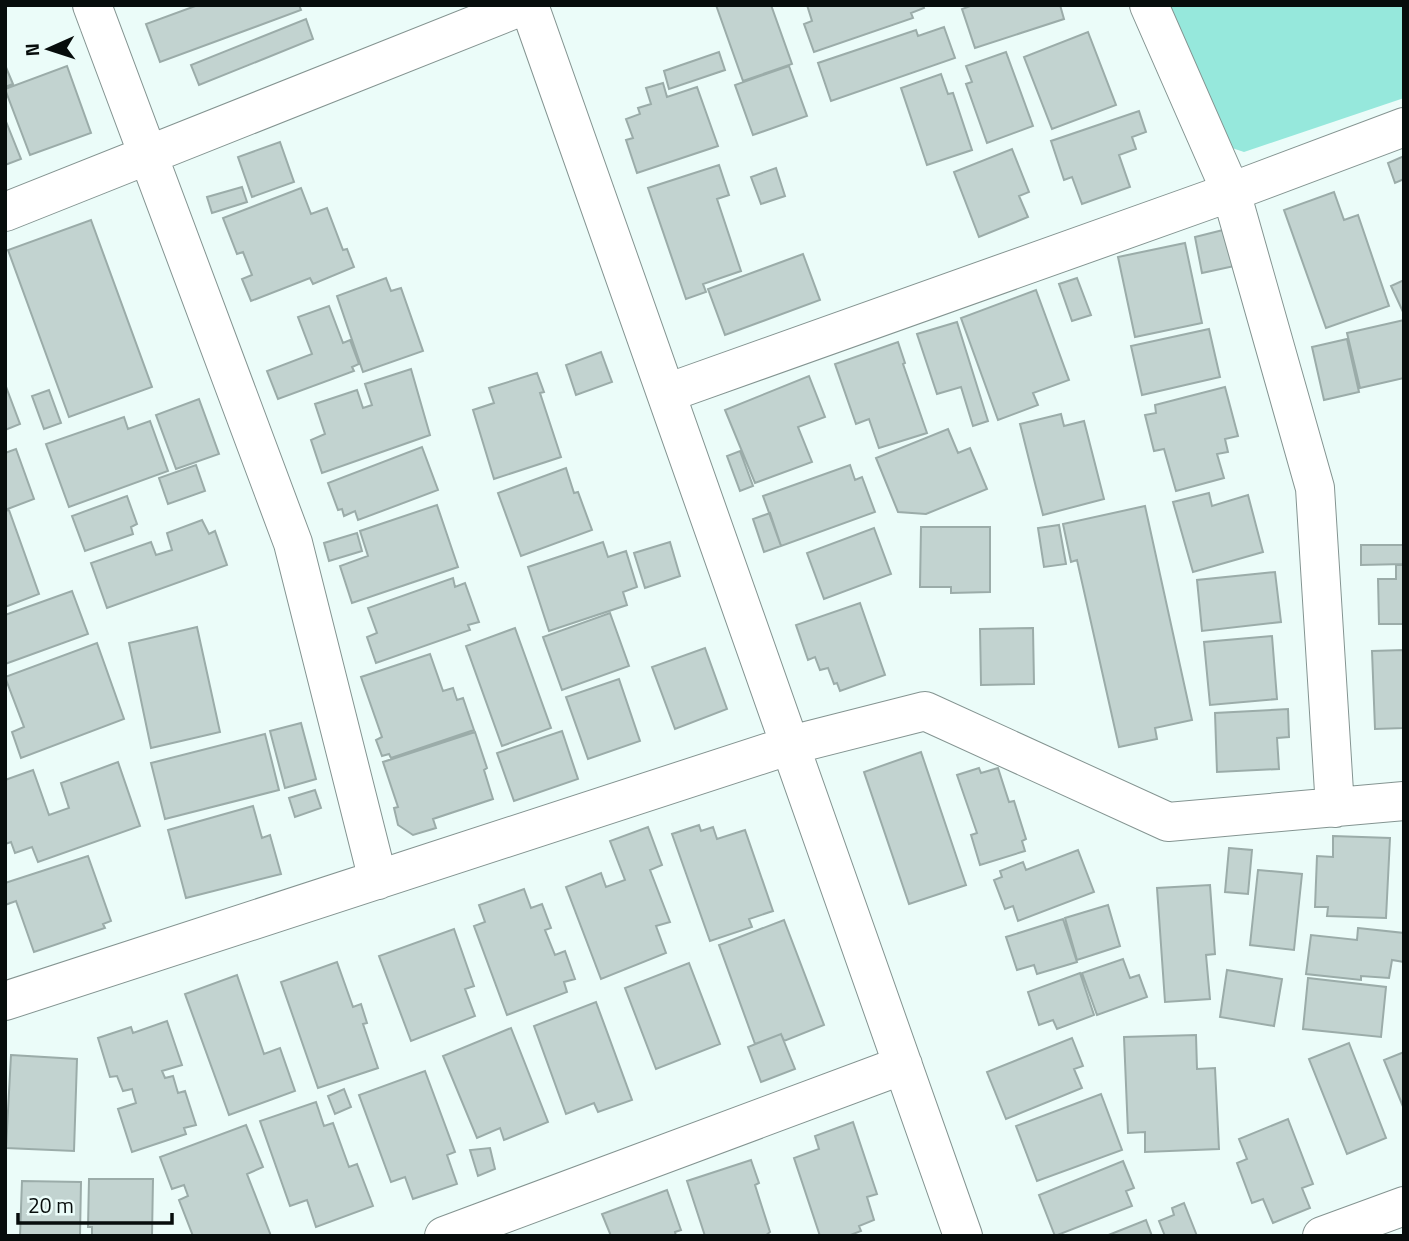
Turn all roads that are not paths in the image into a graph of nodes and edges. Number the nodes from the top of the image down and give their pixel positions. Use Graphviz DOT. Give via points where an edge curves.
graph roads {
  1 [pos="92,5"];
  2 [pos="527,5"];
  3 [pos="1149,5"];
  4 [pos="1404,127"];
  5 [pos="148,155"];
  6 [pos="1231,192"];
  7 [pos="5,212"];
  8 [pos="667,393"];
  9 [pos="791,745"];
  10 [pos="1404,801"];
  11 [pos="1335,808"];
  12 [pos="378,880"];
  13 [pos="5,1001"];
  14 [pos="903,1065"];
  15 [pos="1404,1206"];
  16 [pos="444,1236"];
  17 [pos="962,1236"];
  18 [pos="1322,1236"];
  1 -- 5 [label="street"];
  2 -- 5 [label="street"];
  2 -- 8 [label="street"];
  3 -- 6 [label="street"];
  4 -- 6 [label="street"];
  5 -- 7 [label="street"];
  5 -- 12 [label="street" via="293,543"];
  6 -- 8 [label="street"];
  6 -- 11 [label="street" via="1315,488"];
  8 -- 9 [label="street"];
  9 -- 11 [label="street" via="925,711 1168,822"];
  9 -- 12 [label="street"];
  9 -- 14 [label="street"];
  10 -- 11 [label="street"];
  12 -- 13 [label="street"];
  14 -- 16 [label="street"];
  14 -- 17 [label="street"];
  15 -- 18 [label="street"];
}
